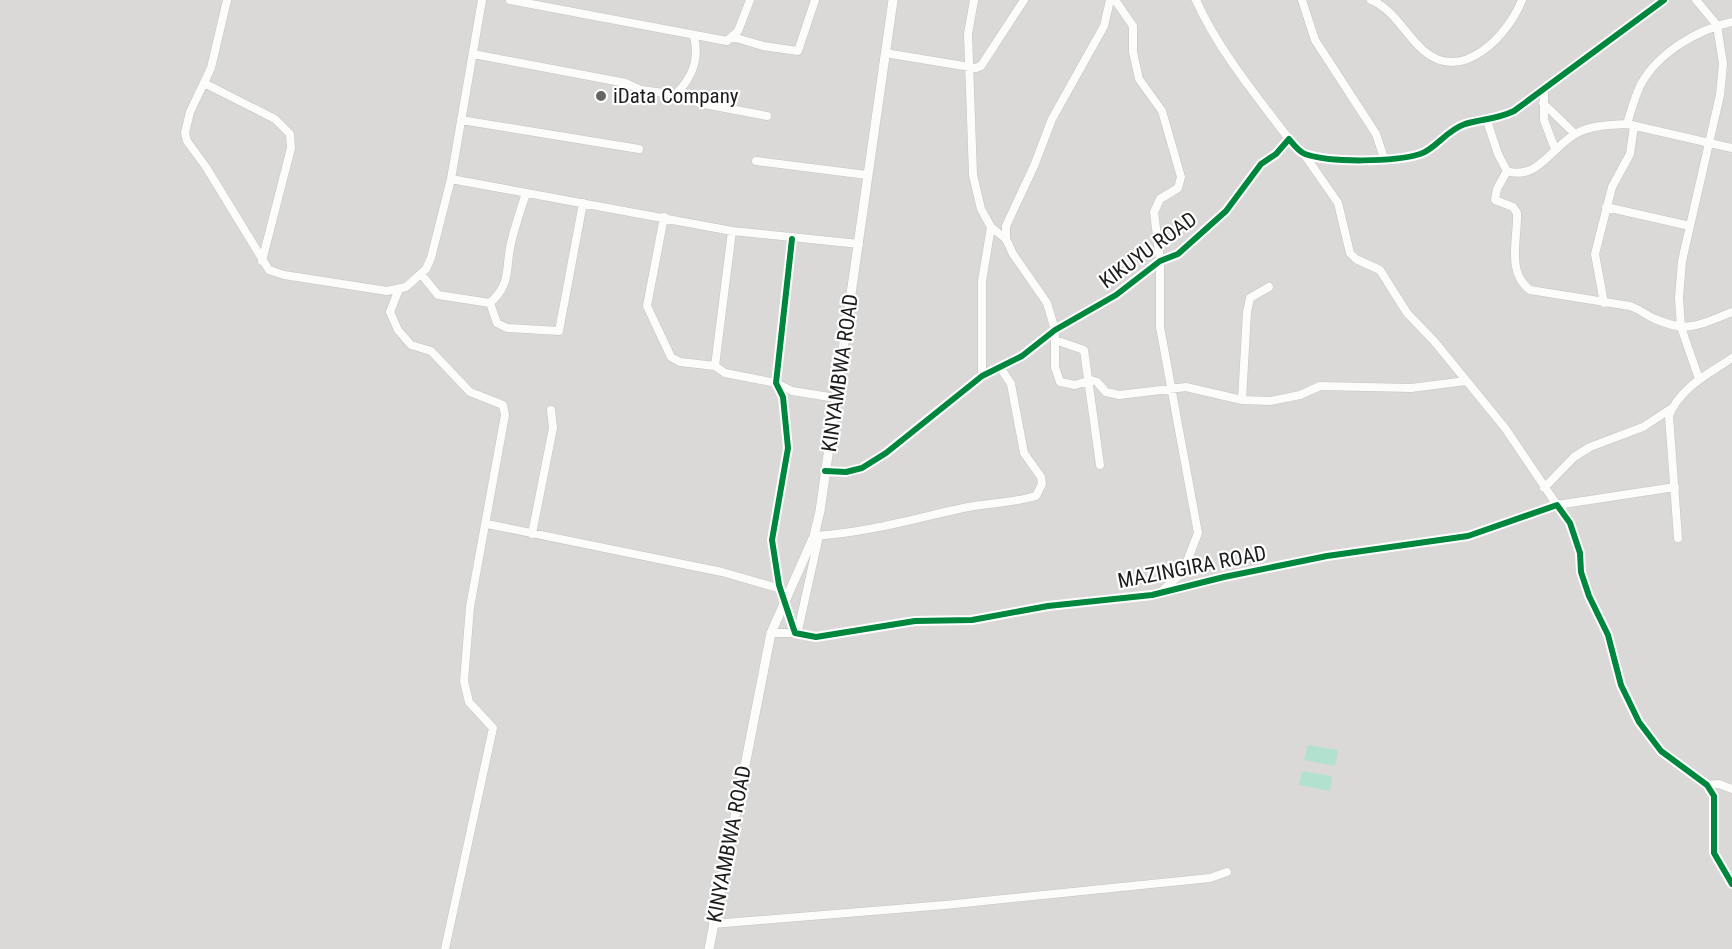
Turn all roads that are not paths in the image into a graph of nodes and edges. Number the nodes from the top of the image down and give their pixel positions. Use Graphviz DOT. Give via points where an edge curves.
graph roads {
  1 [pos="227,0"];
  2 [pos="482,0"];
  3 [pos="510,0"];
  4 [pos="750,0"];
  5 [pos="815,0"];
  6 [pos="893,0"];
  7 [pos="974,0"];
  8 [pos="1024,0"];
  9 [pos="1110,0"];
  10 [pos="1116,0"];
  11 [pos="1196,0"];
  12 [pos="1302,0"];
  13 [pos="1371,0"];
  14 [pos="1522,0"];
  15 [pos="1664,0"];
  16 [pos="1696,0"];
  17 [pos="1732,22"];
  18 [pos="1717,26"];
  19 [pos="694,37"];
  20 [pos="733,37"];
  21 [pos="885,53"];
  22 [pos="473,54"];
  23 [pos="969,67"];
  24 [pos="204,83"];
  25 [pos="1544,90"];
  26 [pos="675,95"];
  27 [pos="1543,103"];
  28 [pos="767,116"];
  29 [pos="461,120"];
  30 [pos="1487,121"];
  31 [pos="1630,125"];
  32 [pos="1575,134"];
  33 [pos="1288,139"];
  34 [pos="1709,143"];
  35 [pos="1732,148"];
  36 [pos="639,149"];
  37 [pos="1555,149"];
  38 [pos="1304,154"];
  39 [pos="1384,158"];
  40 [pos="756,161"];
  41 [pos="1508,171"];
  42 [pos="867,176"];
  43 [pos="451,179"];
  44 [pos="526,193"];
  45 [pos="583,203"];
  46 [pos="1606,207"];
  47 [pos="664,217"];
  48 [pos="1690,226"];
  49 [pos="991,227"];
  50 [pos="732,231"];
  51 [pos="792,239"];
  52 [pos="1006,239"];
  53 [pos="859,244"];
  54 [pos="262,261"];
  55 [pos="1160,261"];
  56 [pos="421,274"];
  57 [pos="1269,286"];
  58 [pos="399,289"];
  59 [pos="490,303"];
  60 [pos="1604,303"];
  61 [pos="1732,312"];
  62 [pos="1681,327"];
  63 [pos="1055,330"];
  64 [pos="1055,340"];
  65 [pos="1732,358"];
  66 [pos="715,366"];
  67 [pos="1000,367"];
  68 [pos="982,376"];
  69 [pos="1699,379"];
  70 [pos="1086,380"];
  71 [pos="1466,381"];
  72 [pos="776,383"];
  73 [pos="1170,389"];
  74 [pos="836,398"];
  75 [pos="1242,400"];
  76 [pos="1672,408"];
  77 [pos="551,410"];
  78 [pos="1100,465"];
  79 [pos="825,471"];
  80 [pos="1675,487"];
  81 [pos="1544,488"];
  82 [pos="1557,505"];
  83 [pos="487,524"];
  84 [pos="532,534"];
  85 [pos="816,536"];
  86 [pos="1678,538"];
  87 [pos="1162,591"];
  88 [pos="783,593"];
  89 [pos="771,633"];
  90 [pos="795,633"];
  91 [pos="1707,786"];
  92 [pos="1732,789"];
  93 [pos="1227,872"];
  94 [pos="1732,884"];
  95 [pos="713,924"];
  96 [pos="445,949"];
  97 [pos="709,949"];
  1 -- 24 [label="street" via="215,56"];
  2 -- 22 [label="street"];
  3 -- 19 [label="street"];
  4 -- 20 [label="street"];
  5 -- 20 [label="street" via="798,51"];
  6 -- 21 [label="street, KINYAMBWA ROAD"];
  7 -- 23 [label="street" via="968,34"];
  8 -- 23 [label="street" via="981,66"];
  9 -- 52 [label="street" via="1104,26 1052,119 1010,214"];
  10 -- 55 [label="street" via="1133,26 1139,79 1162,111 1181,177 1178,188 1155,205"];
  11 -- 33 [label="street" via="1236,69"];
  12 -- 39 [label="street" via="1315,40 1376,134"];
  13 -- 14 [label="street" via="1389,13 1424,51 1433,57 1462,61 1487,47"];
  15 -- 25 [label="street"];
  16 -- 18 [label="street"];
  17 -- 18 [label="street"];
  18 -- 31 [label="street" via="1676,46 1652,69 1641,86"];
  18 -- 34 [label="street" via="1723,64"];
  19 -- 20 [label="street" via="727,41"];
  19 -- 26 [label="street" via="696,62"];
  21 -- 23 [label="street"];
  21 -- 42 [label="street, KINYAMBWA ROAD"];
  22 -- 26 [label="street"];
  22 -- 29 [label="street"];
  23 -- 49 [label="street" via="973,175 981,209"];
  24 -- 54 [label="street" via="186,125 187,141"];
  24 -- 54 [label="street" via="275,119 290,134 291,148"];
  25 -- 27 [label="street"];
  25 -- 30 [label="street" via="1514,111"];
  26 -- 28 [label="street"];
  27 -- 32 [label="street"];
  27 -- 37 [label="street" via="1544,120"];
  29 -- 36 [label="street"];
  29 -- 43 [label="street"];
  30 -- 39 [label="street" via="1466,124 1445,134 1419,154"];
  30 -- 41 [label="street"];
  31 -- 32 [label="street" via="1594,126"];
  31 -- 34 [label="street"];
  31 -- 46 [label="street" via="1630,154"];
  32 -- 37 [label="street"];
  33 -- 38 [label="street"];
  33 -- 55 [label="street, KIKUYU ROAD" via="1261,164 1206,231 1178,254"];
  34 -- 35 [label="street"];
  34 -- 48 [label="street"];
  37 -- 41 [label="street" via="1529,173"];
  38 -- 39 [label="street" via="1355,161"];
  38 -- 71 [label="street" via="1338,203 1350,253 1380,270 1407,313"];
  40 -- 42 [label="street"];
  41 -- 60 [label="street" via="1495,200 1513,207 1516,213 1515,266 1522,284 1530,290"];
  42 -- 53 [label="street, KINYAMBWA ROAD"];
  43 -- 44 [label="street"];
  43 -- 56 [label="street" via="431,258"];
  44 -- 45 [label="street"];
  44 -- 59 [label="street" via="511,244 507,281"];
  45 -- 47 [label="street"];
  45 -- 59 [label="street" via="560,332 507,328 497,323"];
  46 -- 48 [label="street"];
  46 -- 60 [label="street" via="1595,254"];
  47 -- 50 [label="street"];
  47 -- 66 [label="street" via="647,306 671,357 680,362"];
  48 -- 62 [label="street" via="1682,261"];
  49 -- 52 [label="street"];
  49 -- 68 [label="street" via="982,281"];
  50 -- 51 [label="street"];
  50 -- 66 [label="street"];
  51 -- 53 [label="street"];
  51 -- 72 [label="street"];
  52 -- 63 [label="street" via="1047,303"];
  53 -- 74 [label="street, KINYAMBWA ROAD"];
  54 -- 58 [label="street" via="270,270 284,275 361,289"];
  55 -- 63 [label="street, KIKUYU ROAD" via="1116,295"];
  55 -- 73 [label="street" via="1160,327"];
  56 -- 58 [label="street"];
  56 -- 59 [label="street" via="438,296"];
  57 -- 75 [label="street" via="1250,298 1246,312"];
  58 -- 83 [label="street" via="390,312 411,345 431,351 470,392 503,405"];
  60 -- 62 [label="street" via="1641,310 1652,318"];
  61 -- 62 [label="street" via="1709,324"];
  62 -- 69 [label="street"];
  63 -- 64 [label="street"];
  63 -- 67 [label="street, KIKUYU ROAD" via="1022,356"];
  64 -- 70 [label="street" via="1084,350"];
  64 -- 70 [label="street" via="1055,367 1060,382 1075,385"];
  65 -- 69 [label="street"];
  66 -- 72 [label="street" via="725,373"];
  67 -- 68 [label="street, KIKUYU ROAD"];
  67 -- 85 [label="street" via="1011,384 1024,453 1041,477 1036,496 847,534"];
  68 -- 79 [label="street, KIKUYU ROAD" via="862,468"];
  69 -- 76 [label="street"];
  70 -- 73 [label="street" via="1119,395"];
  70 -- 78 [label="street"];
  71 -- 75 [label="street" via="1411,388 1320,386 1270,401"];
  71 -- 81 [label="street" via="1505,428"];
  72 -- 74 [label="street" via="792,391"];
  72 -- 88 [label="street" via="783,397 788,443 772,534"];
  73 -- 75 [label="street" via="1186,387"];
  73 -- 87 [label="street" via="1198,533 1183,572"];
  74 -- 79 [label="street, KINYAMBWA ROAD"];
  76 -- 80 [label="street" via="1668,431"];
  76 -- 81 [label="street" via="1644,427 1574,457"];
  77 -- 84 [label="street" via="553,428"];
  79 -- 85 [label="street, KINYAMBWA ROAD"];
  80 -- 82 [label="street, MAZINGIRA ROAD"];
  80 -- 86 [label="street"];
  81 -- 82 [label="street"];
  82 -- 87 [label="street, MAZINGIRA ROAD" via="1468,536 1327,556"];
  82 -- 91 [label="street" via="1570,523 1589,596 1608,634 1622,686 1639,722 1661,751"];
  83 -- 84 [label="street"];
  83 -- 96 [label="street" via="470,607 464,681 469,702 493,728"];
  84 -- 88 [label="street" via="722,572"];
  85 -- 88 [label="street, KINYAMBWA ROAD"];
  85 -- 90 [label="street" via="806,602"];
  87 -- 90 [label="street, MAZINGIRA ROAD" via="972,620 915,621 816,638"];
  88 -- 89 [label="street, KINYAMBWA ROAD"];
  88 -- 90 [label="street"];
  89 -- 90 [label="street, MAZINGIRA ROAD"];
  89 -- 95 [label="street, KINYAMBWA ROAD"];
  91 -- 92 [label="street" via="1719,784"];
  91 -- 94 [label="street" via="1714,796 1714,853"];
  93 -- 95 [label="street" via="1210,878 945,905"];
  95 -- 97 [label="street, KINYAMBWA ROAD"];
}
